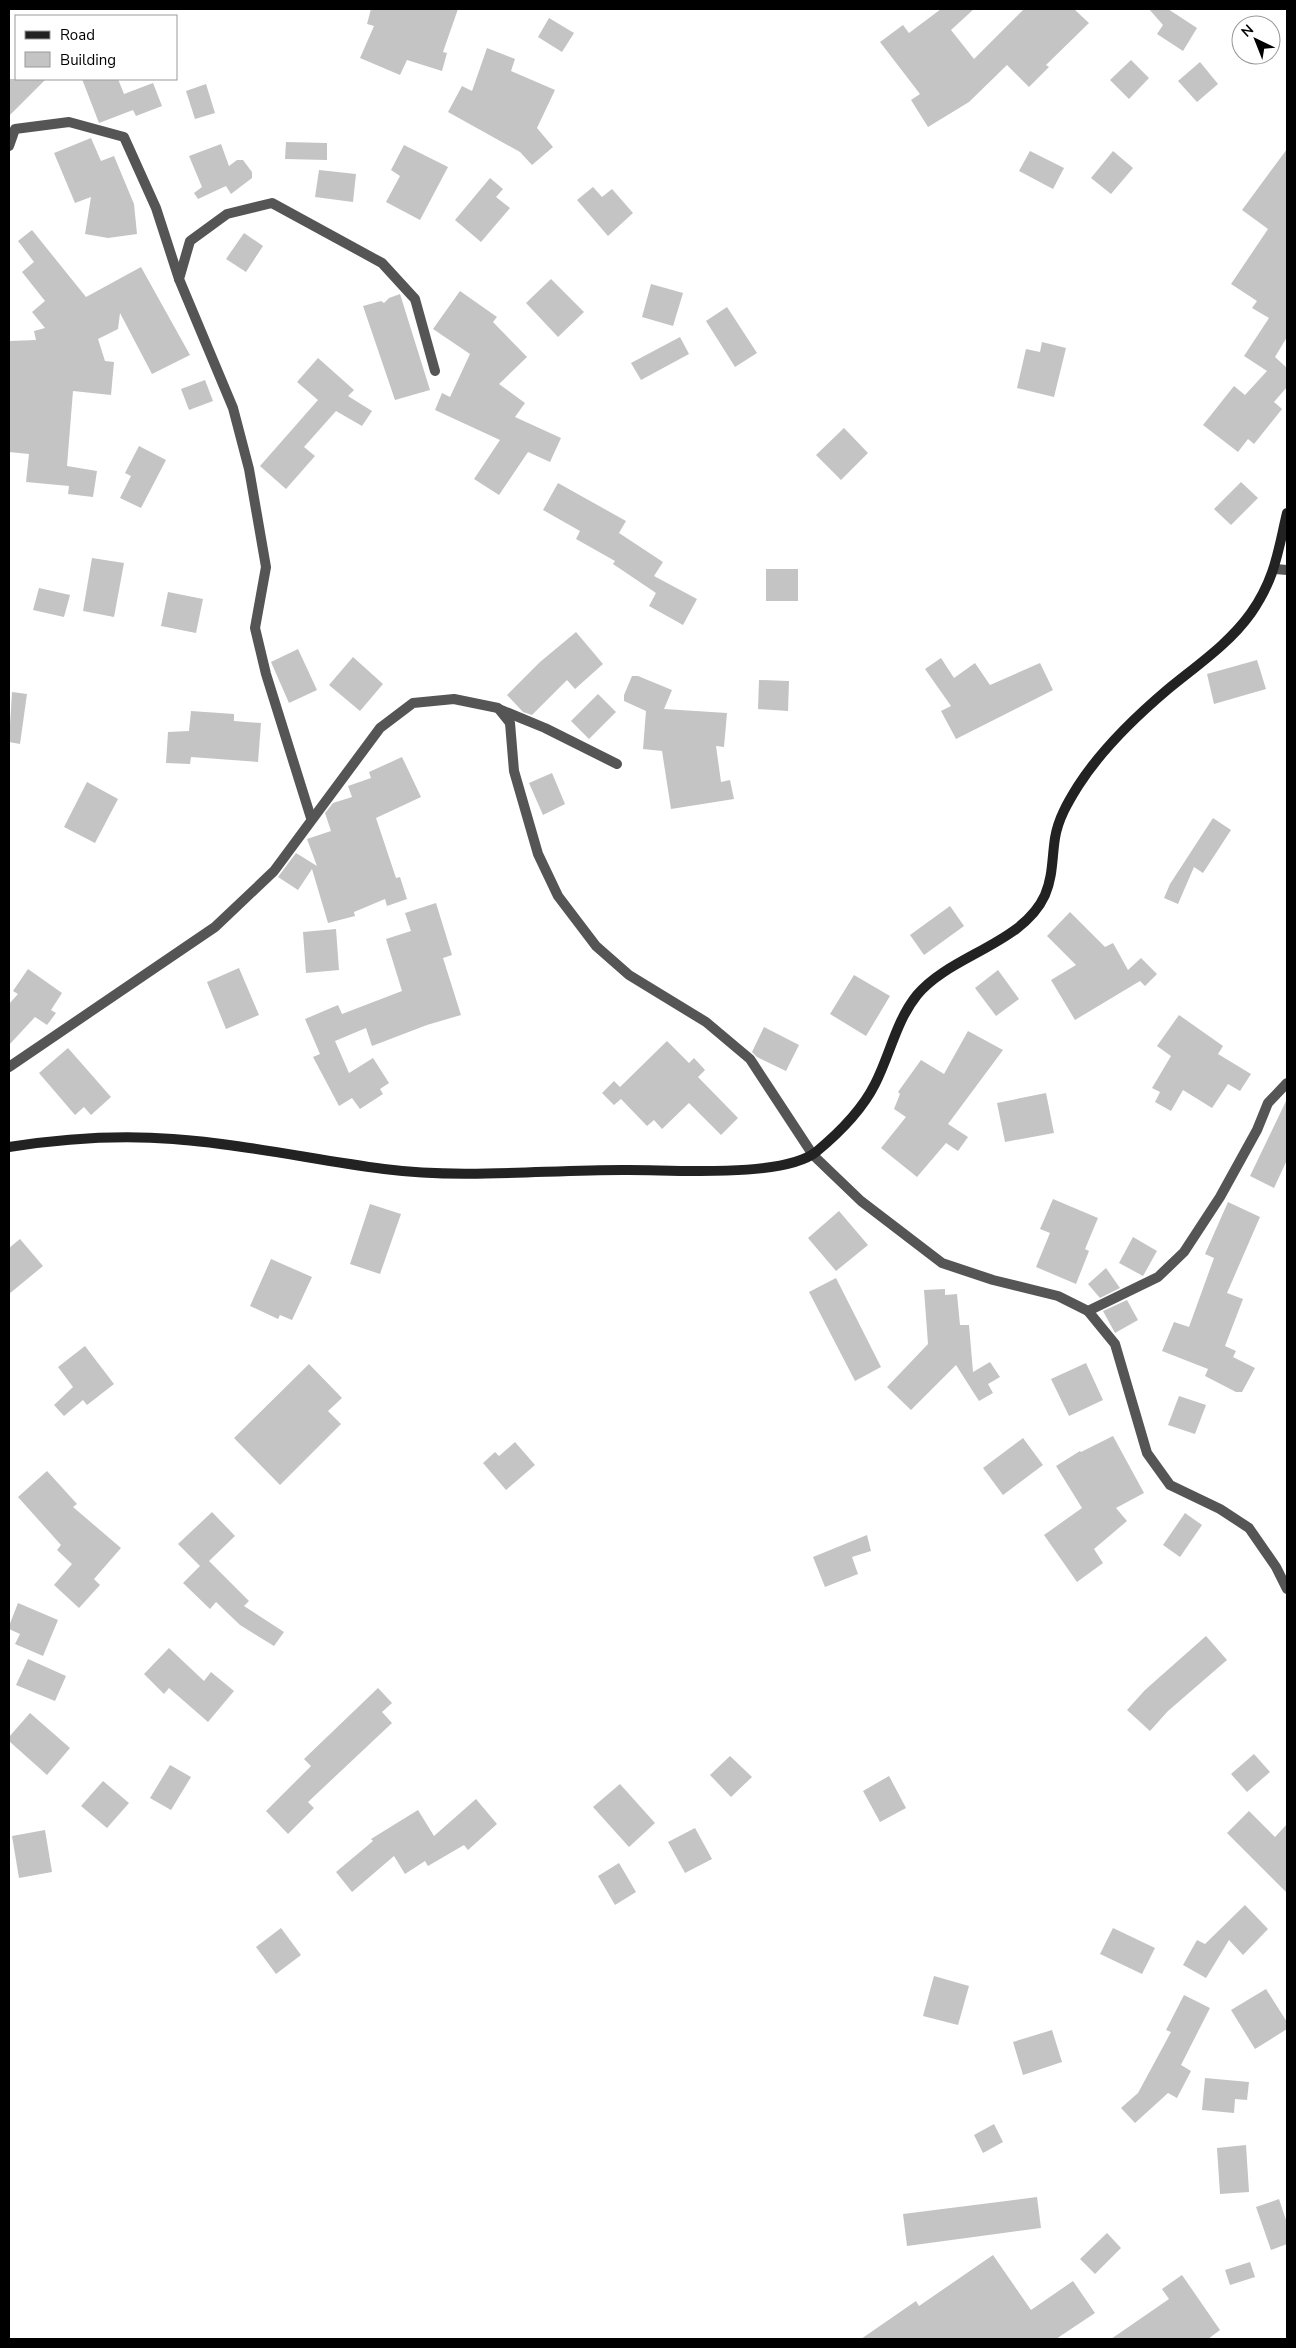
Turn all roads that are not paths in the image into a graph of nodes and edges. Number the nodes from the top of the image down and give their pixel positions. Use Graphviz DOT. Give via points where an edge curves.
graph roads {
  1 [pos="9,146"];
  2 [pos="179,279"];
  3 [pos="435,371"];
  4 [pos="1287,513"];
  5 [pos="1275,569"];
  6 [pos="1287,570"];
  7 [pos="498,708"];
  8 [pos="617,764"];
  9 [pos="311,818"];
  10 [pos="9,1067"];
  11 [pos="1287,1083"];
  12 [pos="9,1147"];
  13 [pos="813,1155"];
  14 [pos="1088,1311"];
  15 [pos="1287,1589"];
  1 -- 2 [label="street" via="15,129 69,122 124,137 156,208"];
  2 -- 3 [label="street" via="190,241 227,214 272,203 382,263 415,299"];
  2 -- 9 [label="street" via="233,408 249,469 266,567 255,628"];
  4 -- 5 [label="main road"];
  5 -- 6 [label="street"];
  5 -- 13 [label="main road" via="1253,610 1233,636 1162,694 1112,742 1086,774 1066,805 1056,835 1052,870 1044,897 1034,910 1005,936 946,971 919,992 904,1012 876,1083 859,1110"];
  7 -- 8 [label="street"];
  7 -- 9 [label="street" via="454,699 413,703 380,728"];
  7 -- 13 [label="street" via="510,723 514,771 538,854 558,896 596,946 628,975 706,1022 750,1060"];
  9 -- 10 [label="street" via="274,871 215,927"];
  11 -- 14 [label="street" via="1268,1102 1257,1130 1220,1197 1184,1252 1158,1277"];
  12 -- 13 [label="main road" via="56,1140 171,1138 386,1169 452,1174 624,1170 726,1172 781,1165"];
  13 -- 14 [label="street" via="861,1201 942,1264 1058,1296"];
  14 -- 15 [label="street" via="1115,1344 1147,1453 1170,1485 1220,1509 1249,1528"];
}
